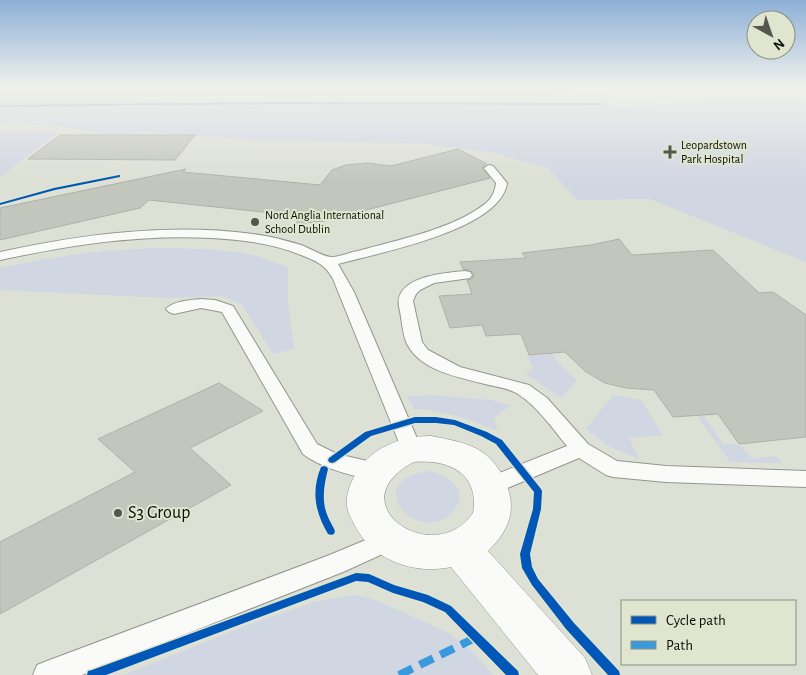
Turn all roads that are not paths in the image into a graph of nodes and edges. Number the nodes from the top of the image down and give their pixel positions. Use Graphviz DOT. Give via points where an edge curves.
graph roads {
  1 [pos="489,168"];
  2 [pos="0,256"];
  3 [pos="330,262"];
  4 [pos="465,275"];
  5 [pos="174,309"];
  6 [pos="580,449"];
  7 [pos="412,450"];
  8 [pos="378,471"];
  9 [pos="806,479"];
  10 [pos="490,486"];
  11 [pos="390,540"];
  12 [pos="459,547"];
  13 [pos="47,675"];
  14 [pos="568,675"];
  1 -- 3 [label="lane" via="502,183 498,196 487,207 439,230"];
  2 -- 3 [label="lane" via="97,238 197,233 269,241"];
  3 -- 7 [label="lane" via="392,397"];
  4 -- 6 [label="lane" via="430,279 412,290 406,301 414,342 422,354 455,372 513,385 532,395"];
  5 -- 8 [label="lane" via="207,304 228,309 310,449 332,460"];
  6 -- 9 [label="lane" via="613,469"];
  6 -- 10 [label="lane"];
  7 -- 8 [label="street" via="386,463"];
  7 -- 10 [label="street" via="431,448 450,452 481,471"];
  8 -- 11 [label="street" via="368,483 367,513 376,528"];
  10 -- 12 [label="street" via="493,503 489,521 472,540"];
  11 -- 12 [label="street" via="423,552 442,552"];
  11 -- 13 [label="lane"];
  12 -- 14 [label="street"];
}
